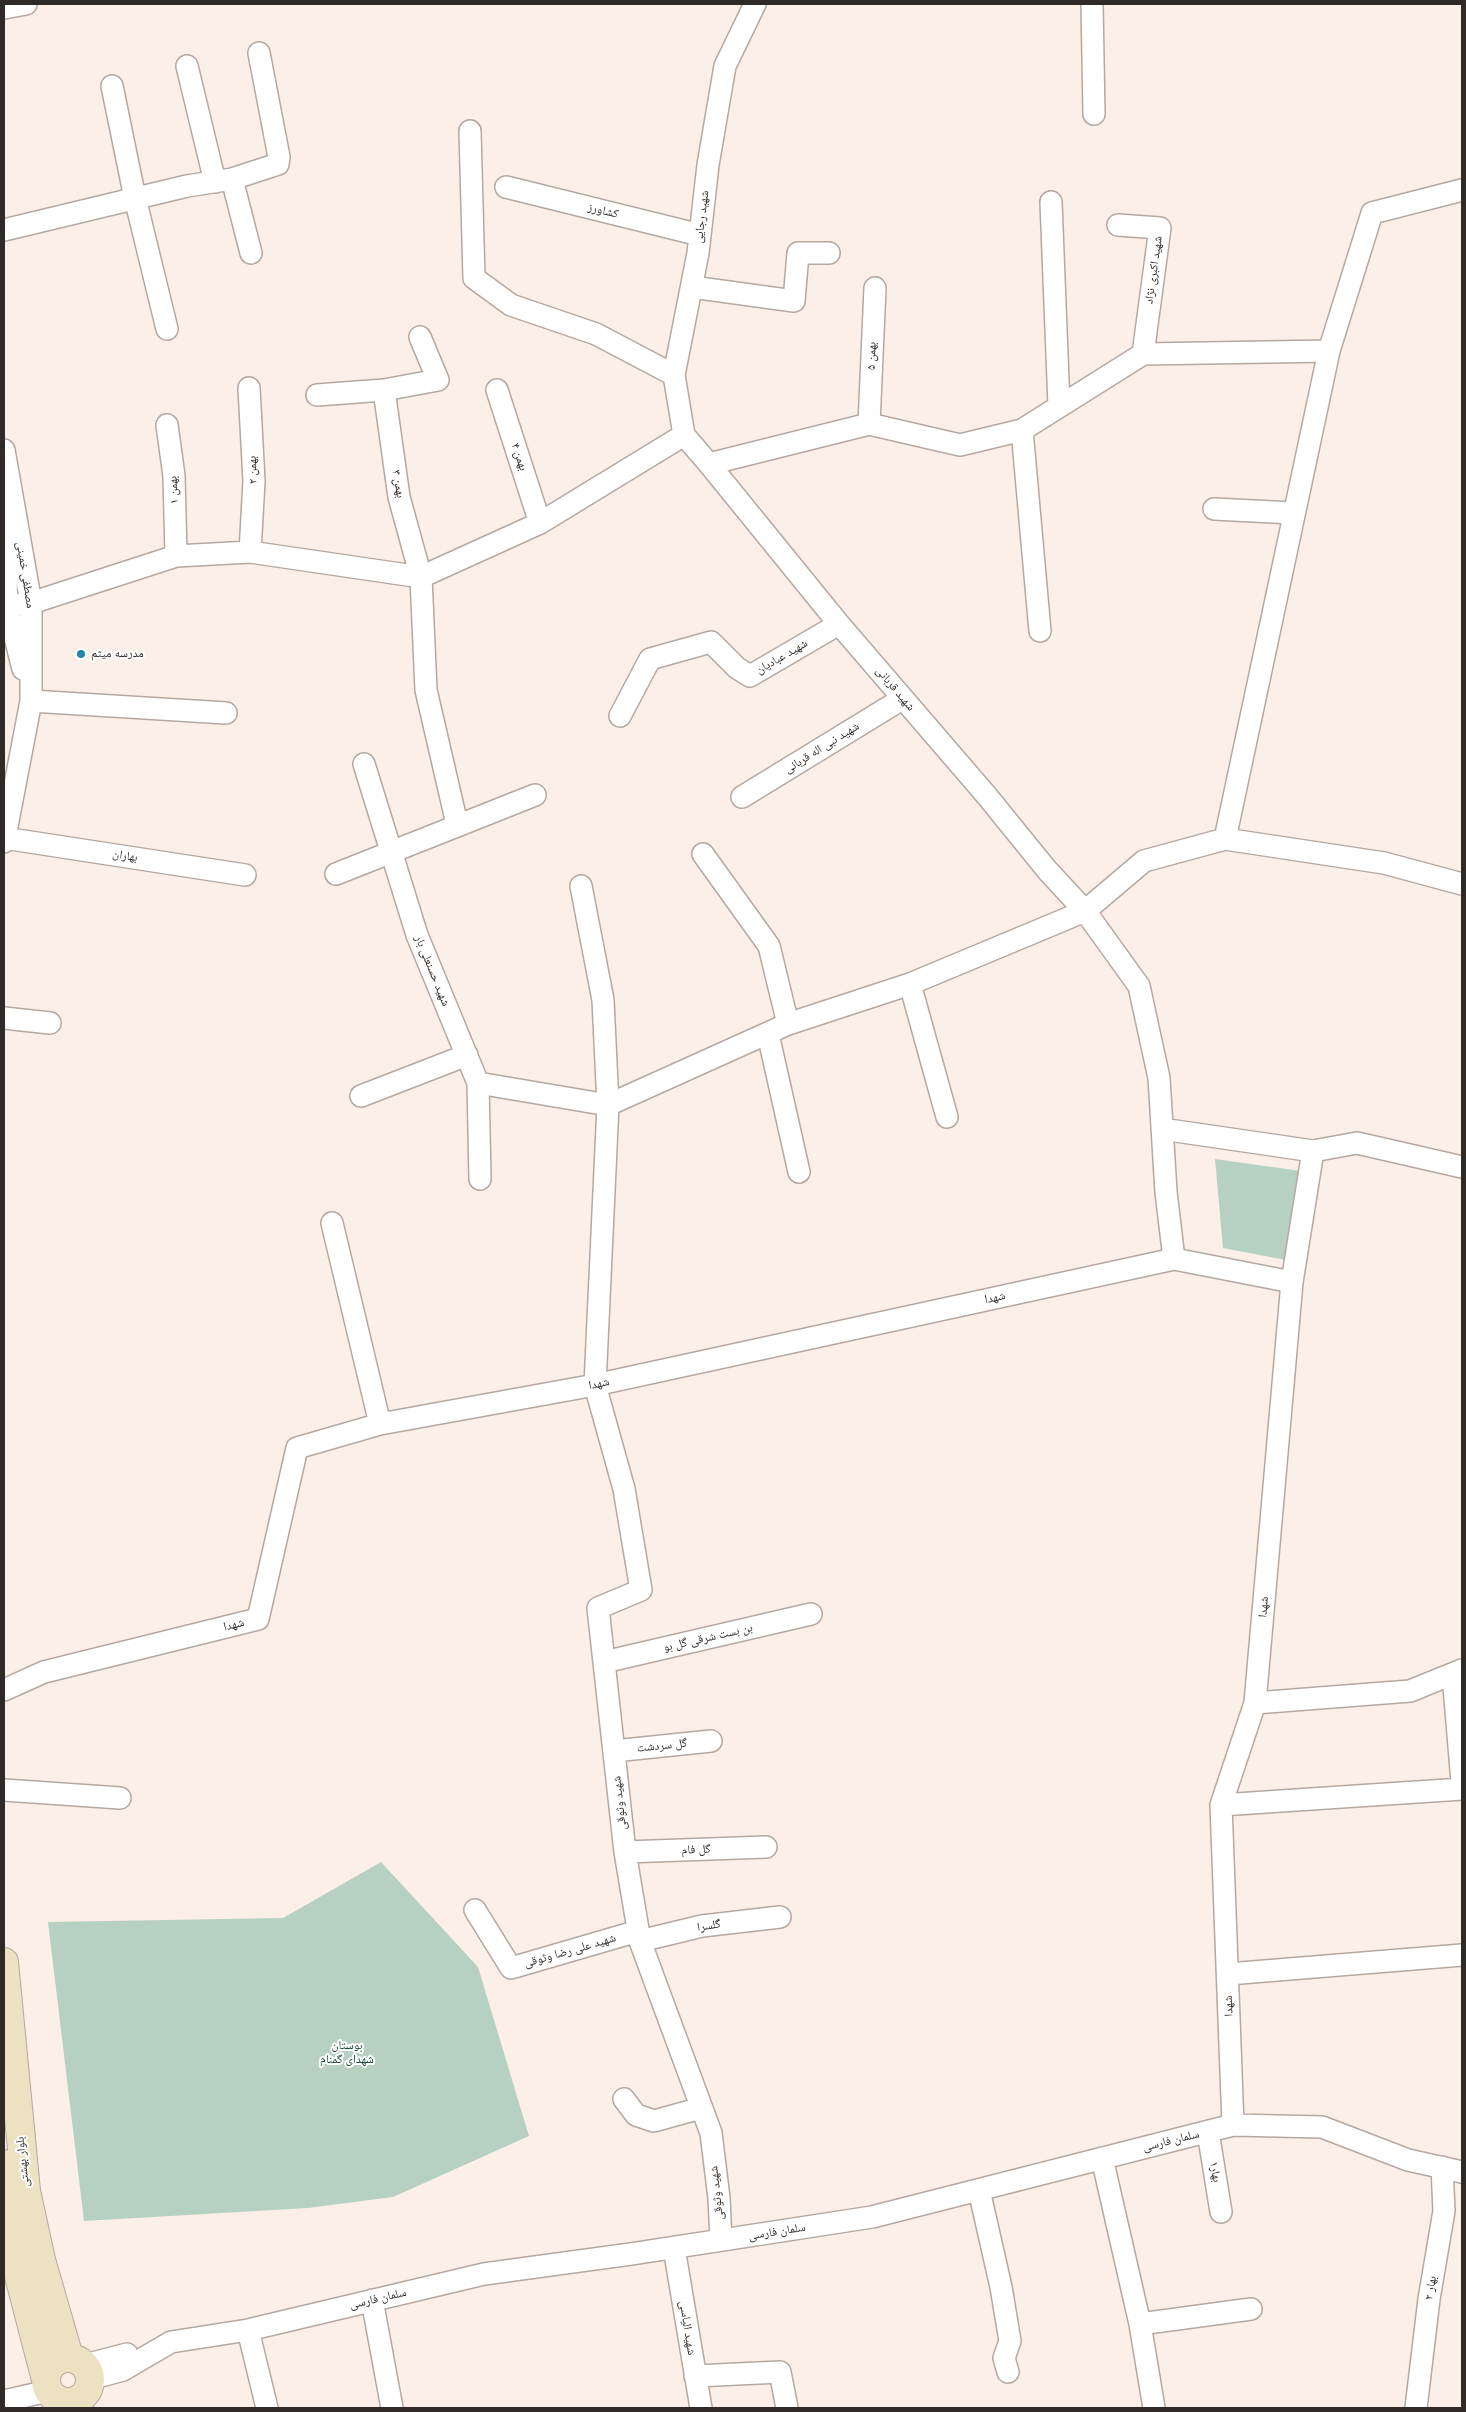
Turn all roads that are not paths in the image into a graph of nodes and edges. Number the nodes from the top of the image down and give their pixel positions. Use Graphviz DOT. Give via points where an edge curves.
graph roads {
  1 [pos="26,4"];
  2 [pos="755,4"];
  3 [pos="1092,4"];
  4 [pos="4,8"];
  5 [pos="259,53"];
  6 [pos="187,66"];
  7 [pos="112,86"];
  8 [pos="1094,114"];
  9 [pos="470,132"];
  10 [pos="223,181"];
  11 [pos="506,187"];
  12 [pos="1462,190"];
  13 [pos="135,198"];
  14 [pos="1051,202"];
  15 [pos="1118,225"];
  16 [pos="4,230"];
  17 [pos="700,235"];
  18 [pos="251,252"];
  19 [pos="829,254"];
  20 [pos="692,287"];
  21 [pos="875,288"];
  22 [pos="167,329"];
  23 [pos="420,338"];
  24 [pos="1329,351"];
  25 [pos="1143,354"];
  26 [pos="674,376"];
  27 [pos="249,388"];
  28 [pos="384,390"];
  29 [pos="497,390"];
  30 [pos="317,396"];
  31 [pos="1059,406"];
  32 [pos="870,424"];
  33 [pos="167,425"];
  34 [pos="1022,430"];
  35 [pos="684,434"];
  36 [pos="4,450"];
  37 [pos="710,464"];
  38 [pos="1214,509"];
  39 [pos="1293,513"];
  40 [pos="4,522"];
  41 [pos="540,523"];
  42 [pos="250,552"];
  43 [pos="176,556"];
  44 [pos="422,576"];
  45 [pos="31,603"];
  46 [pos="5,608"];
  47 [pos="839,624"];
  48 [pos="1040,631"];
  49 [pos="902,698"];
  50 [pos="31,701"];
  51 [pos="226,713"];
  52 [pos="620,716"];
  53 [pos="364,764"];
  54 [pos="535,795"];
  55 [pos="742,797"];
  56 [pos="457,824"];
  57 [pos="4,839"];
  58 [pos="1225,839"];
  59 [pos="392,852"];
  60 [pos="703,854"];
  61 [pos="336,874"];
  62 [pos="245,875"];
  63 [pos="1462,884"];
  64 [pos="582,886"];
  65 [pos="1085,911"];
  66 [pos="910,984"];
  67 [pos="4,1018"];
  68 [pos="50,1023"];
  69 [pos="788,1024"];
  70 [pos="768,1034"];
  71 [pos="467,1055"];
  72 [pos="478,1083"];
  73 [pos="361,1096"];
  74 [pos="608,1105"];
  75 [pos="947,1117"];
  76 [pos="1162,1130"];
  77 [pos="1313,1151"];
  78 [pos="1462,1167"];
  79 [pos="799,1172"];
  80 [pos="480,1179"];
  81 [pos="332,1223"];
  82 [pos="1174,1259"];
  83 [pos="1292,1282"];
  84 [pos="595,1385"];
  85 [pos="380,1424"];
  86 [pos="811,1614"];
  87 [pos="604,1662"];
  88 [pos="44,1672"];
  89 [pos="1458,1672"];
  90 [pos="4,1675"];
  91 [pos="4,1690"];
  92 [pos="1255,1703"];
  93 [pos="710,1741"];
  94 [pos="614,1751"];
  95 [pos="1462,1782"];
  96 [pos="1462,1789"];
  97 [pos="4,1790"];
  98 [pos="120,1798"];
  99 [pos="1221,1805"];
  100 [pos="766,1847"];
  101 [pos="625,1852"];
  102 [pos="475,1910"];
  103 [pos="780,1917"];
  104 [pos="639,1936"];
  105 [pos="1462,1955"];
  106 [pos="4,1962"];
  107 [pos="1228,1974"];
  108 [pos="624,2099"];
  109 [pos="701,2108"];
  110 [pos="1233,2126"];
  111 [pos="1208,2132"];
  112 [pos="1102,2158"];
  113 [pos="4,2164"];
  114 [pos="1452,2170"];
  115 [pos="979,2190"];
  116 [pos="1221,2212"];
  117 [pos="721,2240"];
  118 [pos="674,2248"];
  119 [pos="372,2300"];
  120 [pos="1251,2309"];
  121 [pos="1140,2324"];
  122 [pos="248,2330"];
  123 [pos="1008,2372"];
  124 [pos="696,2376"];
  125 [pos="86,2380"];
  126 [pos="55,2394"];
  127 [pos="4,2401"];
  128 [pos="267,2408"];
  129 [pos="392,2408"];
  130 [pos="701,2408"];
  131 [pos="787,2408"];
  132 [pos="1154,2408"];
  133 [pos="1416,2408"];
  1 -- 4 [label="street"];
  2 -- 17 [label="street, شهید رجایی" via="725,66"];
  3 -- 8 [label="street"];
  5 -- 10 [label="street" via="278,164"];
  6 -- 10 [label="street"];
  7 -- 13 [label="street"];
  9 -- 26 [label="street" via="474,278 511,305 596,334"];
  10 -- 13 [label="street"];
  10 -- 18 [label="street"];
  11 -- 17 [label="street, کشاورز"];
  12 -- 24 [label="street" via="1372,213"];
  13 -- 16 [label="street"];
  13 -- 22 [label="street"];
  14 -- 31 [label="street"];
  15 -- 25 [label="street, شهید اکبری نژاد" via="1160,228"];
  17 -- 20 [label="street, شهید رجایی"];
  19 -- 20 [label="street" via="798,253 794,301"];
  20 -- 26 [label="street, شهید رجایی"];
  21 -- 32 [label="street, بهمن ۵"];
  23 -- 28 [label="street" via="438,380"];
  24 -- 25 [label="street"];
  24 -- 39 [label="street"];
  25 -- 31 [label="street"];
  26 -- 35 [label="street, شهید رجایی"];
  27 -- 42 [label="street, بهمن ۲" via="254,481"];
  28 -- 30 [label="street"];
  28 -- 44 [label="street, بهمن ۳" via="399,497"];
  29 -- 41 [label="street, بهمن ۴"];
  31 -- 34 [label="street"];
  32 -- 34 [label="street" via="960,445"];
  32 -- 37 [label="street"];
  33 -- 43 [label="street, بهمن ۱" via="174,476"];
  34 -- 48 [label="street"];
  35 -- 37 [label="street, شهید قربانی"];
  35 -- 41 [label="street"];
  36 -- 45 [label="street, مصطفی خمینی"];
  37 -- 47 [label="street, شهید قربانی"];
  38 -- 39 [label="street"];
  39 -- 58 [label="street"];
  40 -- 46 [label="street, مصطفی خمینی"];
  41 -- 44 [label="street"];
  42 -- 43 [label="street"];
  42 -- 44 [label="street"];
  43 -- 45 [label="street"];
  44 -- 56 [label="street, بهمن ۳" via="426,690"];
  45 -- 46 [label="street"];
  45 -- 50 [label="street, مصطفی خمینی"];
  46 -- 50 [label="street, مصطفی خمینی"];
  47 -- 49 [label="street, شهید قربانی"];
  47 -- 52 [label="street, شهید عبادیان" via="750,676 737,668 711,642 650,659"];
  49 -- 55 [label="street, شهید نبی اله قربانی"];
  49 -- 65 [label="street, شهید قربانی"];
  50 -- 51 [label="street"];
  50 -- 57 [label="street, مصطفی خمینی"];
  53 -- 59 [label="street, شهید حسنعلی بار"];
  54 -- 56 [label="street"];
  56 -- 59 [label="street"];
  57 -- 62 [label="street, بهاران"];
  58 -- 63 [label="street" via="1384,863"];
  58 -- 65 [label="street" via="1144,861"];
  59 -- 61 [label="street"];
  59 -- 71 [label="street, شهید حسنعلی بار" via="417,935"];
  60 -- 69 [label="street" via="769,946"];
  64 -- 74 [label="street" via="603,1000"];
  65 -- 66 [label="street"];
  65 -- 76 [label="street, شهید قربانی" via="1139,986 1159,1078"];
  66 -- 69 [label="street"];
  66 -- 75 [label="street"];
  67 -- 68 [label="street"];
  69 -- 70 [label="street"];
  70 -- 74 [label="street"];
  70 -- 79 [label="street"];
  71 -- 72 [label="street, شهید حسنعلی بار"];
  71 -- 73 [label="street"];
  72 -- 74 [label="street"];
  72 -- 80 [label="street, شهید حسنعلی بار"];
  74 -- 84 [label="street"];
  76 -- 77 [label="street"];
  76 -- 82 [label="street, شهید قربانی"];
  77 -- 78 [label="street" via="1357,1143"];
  77 -- 83 [label="street"];
  81 -- 85 [label="street"];
  82 -- 83 [label="street, شهدا"];
  82 -- 84 [label="street, شهدا"];
  83 -- 92 [label="street, شهدا"];
  84 -- 85 [label="street, شهدا"];
  84 -- 87 [label="street, شهید وثوقی" via="624,1489 641,1590 598,1608"];
  85 -- 88 [label="street, شهدا" via="297,1448 258,1620"];
  86 -- 87 [label="street, بن بست شرقی گل بو"];
  87 -- 94 [label="street, شهید وثوقی"];
  88 -- 90 [label="street"];
  88 -- 91 [label="street, شهدا"];
  89 -- 92 [label="street" via="1410,1691"];
  89 -- 95 [label="street"];
  92 -- 99 [label="street, شهدا"];
  93 -- 94 [label="street, گل سردشت"];
  94 -- 101 [label="street, شهید وثوقی"];
  96 -- 99 [label="street"];
  97 -- 98 [label="street"];
  99 -- 107 [label="street, شهدا"];
  100 -- 101 [label="street, گل فام"];
  101 -- 104 [label="street, شهید وثوقی"];
  102 -- 104 [label="street, شهید علی رضا وثوقی" via="511,1968"];
  103 -- 104 [label="street, گلسرا"];
  104 -- 109 [label="street, شهید وثوقی"];
  105 -- 107 [label="street"];
  106 -- 125 [label="main road, بلوار بهشتی" via="26,2191 41,2260"];
  107 -- 110 [label="street, شهدا"];
  108 -- 109 [label="street" via="636,2115 654,2121"];
  109 -- 117 [label="street, شهید وثوقی" via="710,2133"];
  110 -- 111 [label="street, سلمان فارسی"];
  110 -- 114 [label="street, سلمان فارسی" via="1322,2127 1408,2160"];
  111 -- 112 [label="street, سلمان فارسی"];
  111 -- 116 [label="street, بهار۱"];
  112 -- 115 [label="street, سلمان فارسی"];
  112 -- 121 [label="street"];
  113 -- 126 [label="main road, بلوار بهشتی" via="14,2257"];
  114 -- 133 [label="street, بهار ۲" via="1429,2299"];
  115 -- 117 [label="street, سلمان فارسی" via="872,2217"];
  115 -- 123 [label="street" via="1010,2341 1004,2358"];
  117 -- 118 [label="street, سلمان فارسی"];
  118 -- 119 [label="street, سلمان فارسی" via="484,2274"];
  118 -- 124 [label="street, شهید الیاسی"];
  119 -- 122 [label="street, سلمان فارسی"];
  119 -- 129 [label="street"];
  120 -- 121 [label="street"];
  121 -- 132 [label="street"];
  122 -- 125 [label="street, سلمان فارسی" via="171,2342 124,2370"];
  122 -- 128 [label="street"];
  124 -- 130 [label="street, شهید الیاسی"];
  124 -- 131 [label="street" via="780,2372"];
  125 -- 126 [label="main road" via="80,2399 74,2402"];
  125 -- 126 [label="main road" via="62,2358 51,2364"];
  126 -- 127 [label="street"];
}
